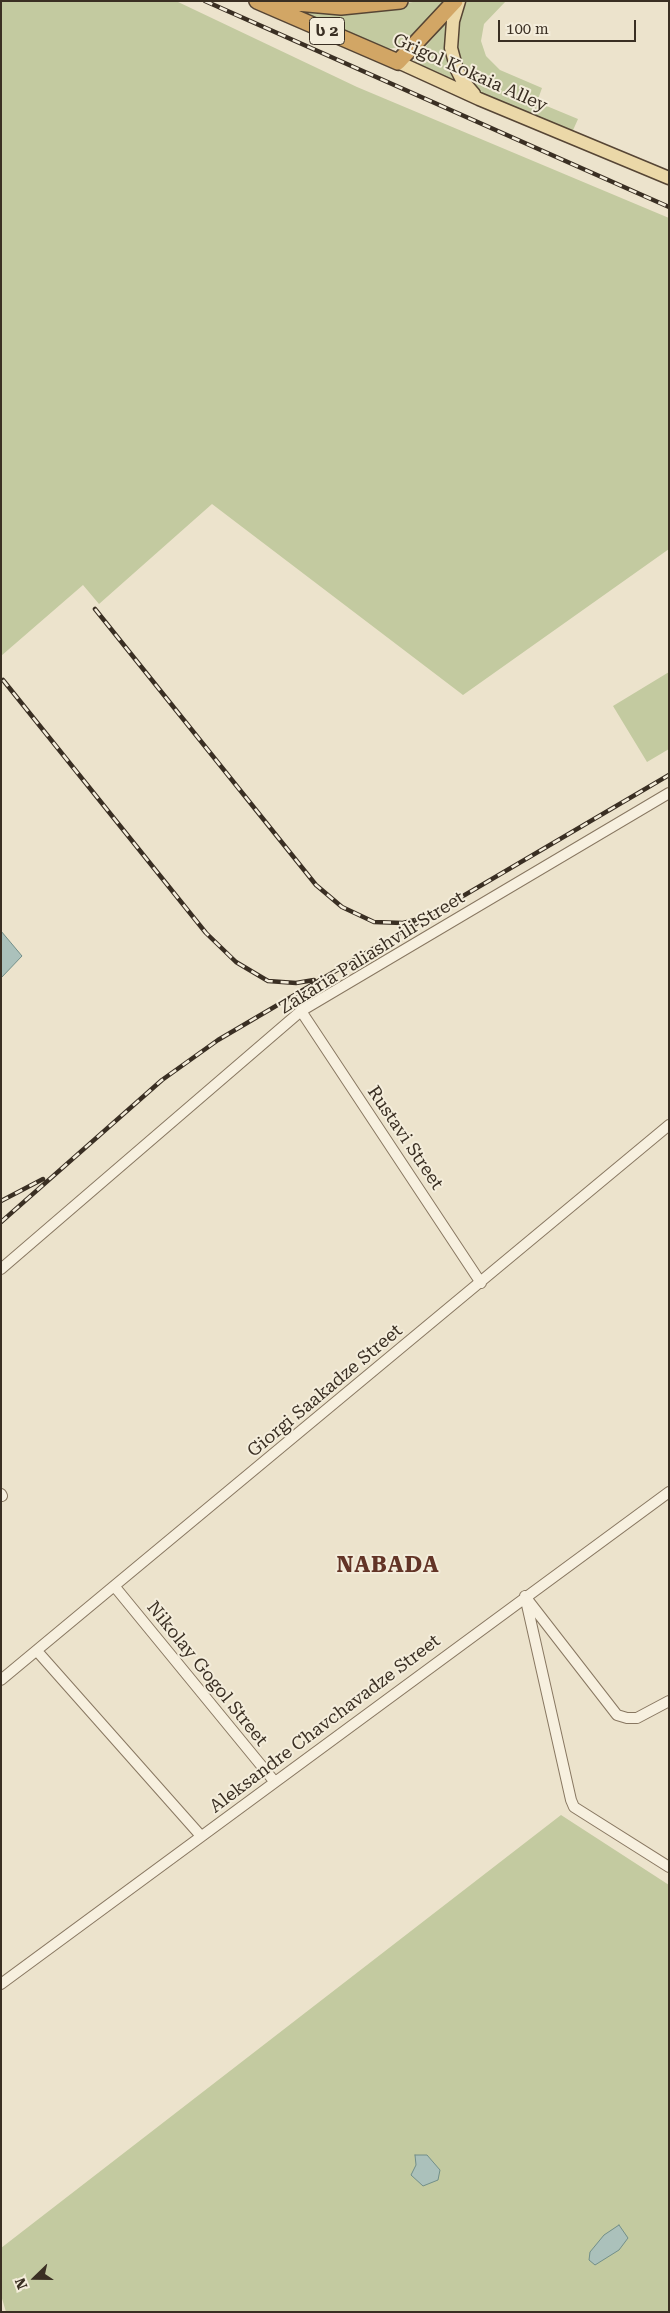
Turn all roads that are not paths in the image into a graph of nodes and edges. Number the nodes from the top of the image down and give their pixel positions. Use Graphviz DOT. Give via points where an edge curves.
graph roads {
  1 [pos="257,1"];
  2 [pos="274,1"];
  3 [pos="400,1"];
  4 [pos="455,1"];
  5 [pos="459,1"];
  6 [pos="398,62"];
  7 [pos="479,99"];
  8 [pos="669,178"];
  9 [pos="669,793"];
  10 [pos="301,1011"];
  11 [pos="669,1125"];
  12 [pos="1,1269"];
  13 [pos="481,1283"];
  14 [pos="669,1492"];
  15 [pos="115,1586"];
  16 [pos="525,1596"];
  17 [pos="37,1651"];
  18 [pos="1,1680"];
  19 [pos="669,1701"];
  20 [pos="274,1781"];
  21 [pos="201,1836"];
  22 [pos="669,1867"];
  23 [pos="1,1984"];
  1 -- 6 [label="highway, Grigol Kokaia Alley / ს 2"];
  2 -- 3 [label="highway" via="340,7"];
  4 -- 6 [label="highway"];
  5 -- 7 [label="main road" via="450,37 454,61 462,80"];
  6 -- 7 [label="main road, Grigol Kokaia Alley"];
  7 -- 8 [label="main road, Grigol Kokaia Alley"];
  9 -- 10 [label="street, Zakaria Paliashvili Street"];
  10 -- 12 [label="street, Zakaria Paliashvili Street"];
  10 -- 13 [label="street, Rustavi Street"];
  11 -- 13 [label="street, Giorgi Saakadze Street"];
  13 -- 15 [label="street, Giorgi Saakadze Street"];
  14 -- 16 [label="street, Aleksandre Chavchavadze Street"];
  15 -- 17 [label="street, Giorgi Saakadze Street"];
  15 -- 20 [label="street, Nikolay Gogol Street"];
  16 -- 19 [label="street" via="617,1715 637,1718"];
  16 -- 20 [label="street, Aleksandre Chavchavadze Street"];
  16 -- 22 [label="street" via="574,1807"];
  17 -- 18 [label="street, Giorgi Saakadze Street"];
  17 -- 21 [label="street"];
  20 -- 21 [label="street, Aleksandre Chavchavadze Street"];
  21 -- 23 [label="street, Aleksandre Chavchavadze Street"];
}
